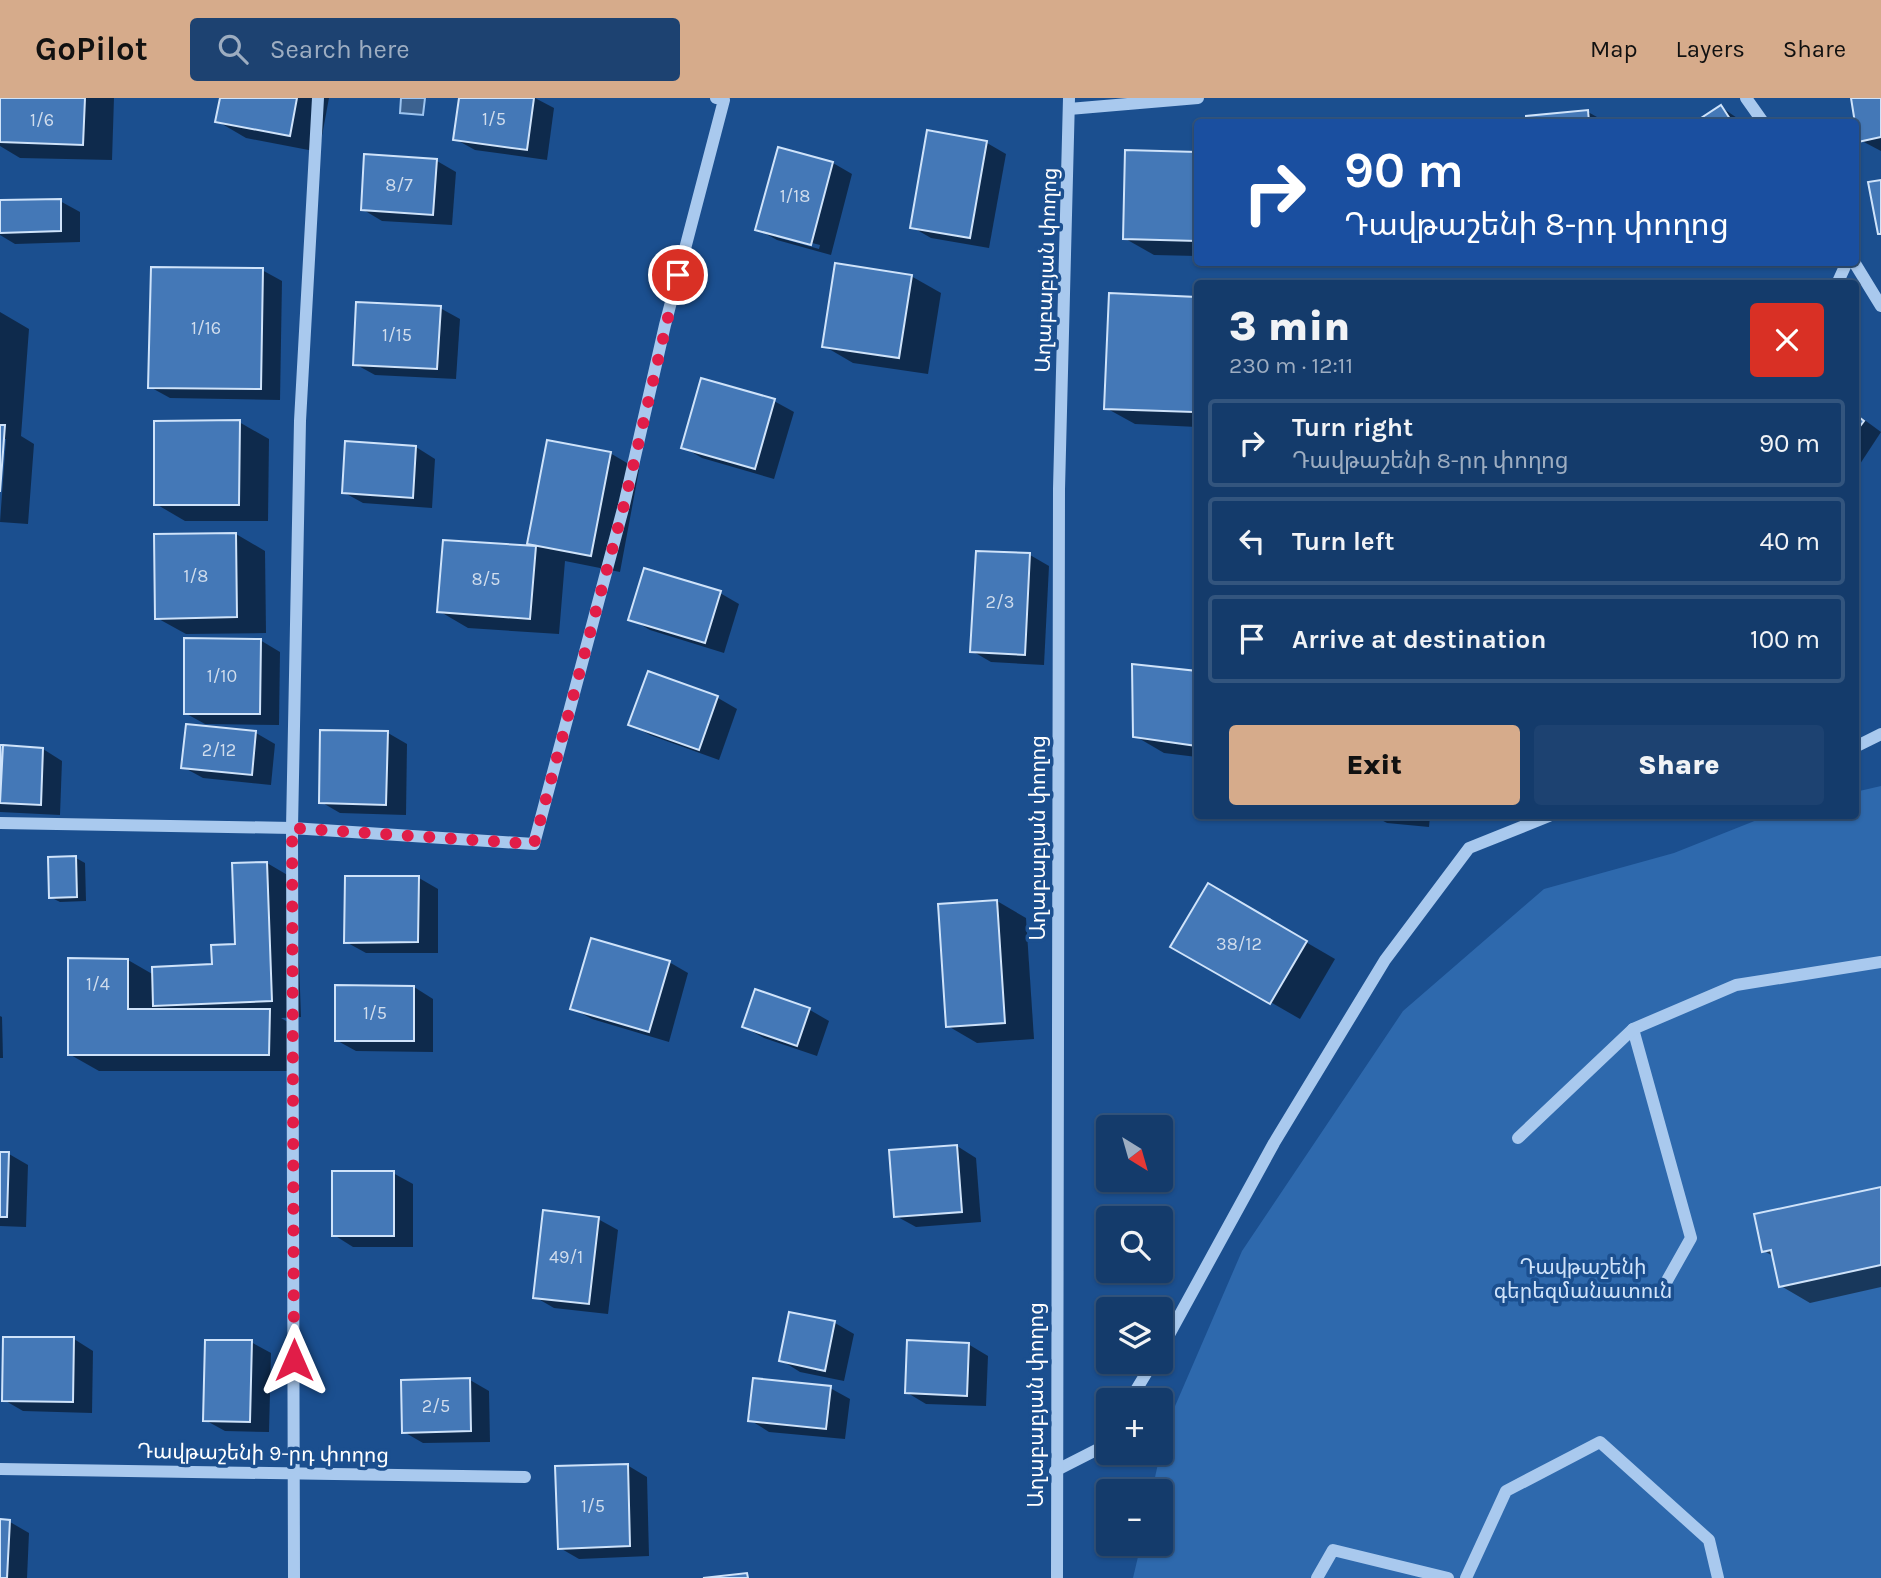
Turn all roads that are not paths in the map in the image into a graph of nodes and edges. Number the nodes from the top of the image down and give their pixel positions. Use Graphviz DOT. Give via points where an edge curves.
graph roads {
  1 [pos="318,98"];
  2 [pos="716,98"];
  3 [pos="1198,98"];
  4 [pos="1746,98"];
  5 [pos="1069,103"];
  6 [pos="1761,119"];
  7 [pos="1856,266"];
  8 [pos="1881,306"];
  9 [pos="1881,734"];
  10 [pos="1859,745"];
  11 [pos="1542,819"];
  12 [pos="0,823"];
  13 [pos="292,828"];
  14 [pos="1881,961"];
  15 [pos="1633,1029"];
  16 [pos="1518,1138"];
  17 [pos="1660,1293"];
  18 [pos="1173,1327"];
  19 [pos="1096,1450"];
  20 [pos="0,1469"];
  21 [pos="1055,1471"];
  22 [pos="295,1472"];
  23 [pos="526,1477"];
  24 [pos="294,1578"];
  25 [pos="1056,1578"];
  26 [pos="1317,1578"];
  27 [pos="1448,1578"];
  28 [pos="1466,1578"];
  29 [pos="1718,1578"];
  1 -- 13 [label="street" via="300,421"];
  2 -- 13 [label="street" via="724,100 534,844"];
  3 -- 5 [label="street"];
  4 -- 6 [label="street"];
  5 -- 21 [label="street, Աղաբաբյան փողոց" via="1059,489"];
  7 -- 8 [label="street"];
  9 -- 10 [label="street"];
  11 -- 18 [label="street" via="1469,848 1385,960 1274,1143"];
  12 -- 13 [label="street"];
  13 -- 22 [label="street"];
  14 -- 15 [label="street" via="1736,985"];
  15 -- 16 [label="street"];
  15 -- 17 [label="street" via="1691,1238"];
  19 -- 21 [label="street"];
  20 -- 22 [label="street, Դավթաշենի 9-րդ փողոց"];
  21 -- 25 [label="street, Աղաբաբյան փողոց"];
  22 -- 23 [label="street, Դավթաշենի 9-րդ փողոց"];
  22 -- 24 [label="street"];
  26 -- 27 [label="street" via="1333,1550"];
  28 -- 29 [label="street" via="1506,1491 1600,1442 1709,1540"];
}
